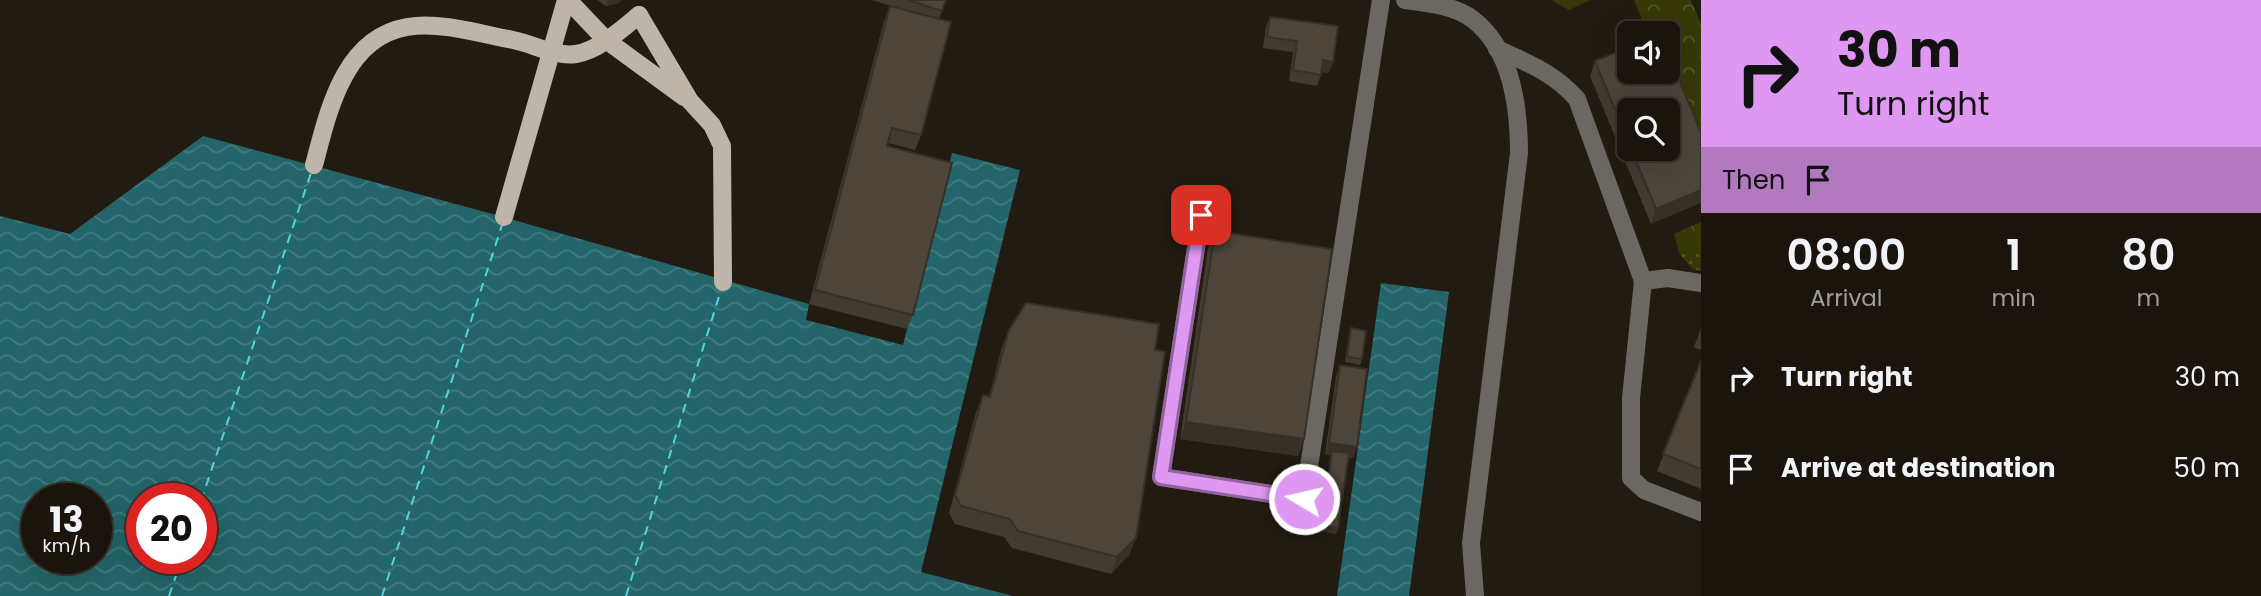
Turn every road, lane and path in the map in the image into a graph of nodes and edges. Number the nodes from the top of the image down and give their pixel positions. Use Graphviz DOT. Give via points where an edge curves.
graph roads {
  1 [pos="567,0"];
  2 [pos="1381,0"];
  3 [pos="1405,0"];
  4 [pos="642,8"];
  5 [pos="606,40"];
  6 [pos="1497,49"];
  7 [pos="552,60"];
  8 [pos="690,101"];
  9 [pos="314,165"];
  10 [pos="1201,215"];
  11 [pos="504,218"];
  12 [pos="1643,281"];
  13 [pos="723,282"];
  14 [pos="1701,284"];
  15 [pos="1701,512"];
  16 [pos="1475,596"];
  1 -- 5 [label="main road"];
  1 -- 7 [label="main road"];
  2 -- 10 [label="lane" via="1304,499 1161,477"];
  3 -- 6 [label="lane" via="1469,16"];
  4 -- 5 [label="main road"];
  4 -- 8 [label="main road"];
  5 -- 7 [label="main road"];
  5 -- 8 [label="main road"];
  6 -- 12 [label="lane" via="1552,75 1577,99"];
  6 -- 16 [label="lane" via="1512,84 1519,153 1471,543"];
  7 -- 9 [label="main road" via="518,41 438,27 407,27 380,38 357,58 335,92"];
  7 -- 11 [label="main road"];
  8 -- 13 [label="main road" via="712,125 722,146"];
  12 -- 14 [label="lane" via="1668,278"];
  12 -- 15 [label="lane" via="1631,398 1631,478 1644,490"];
}
